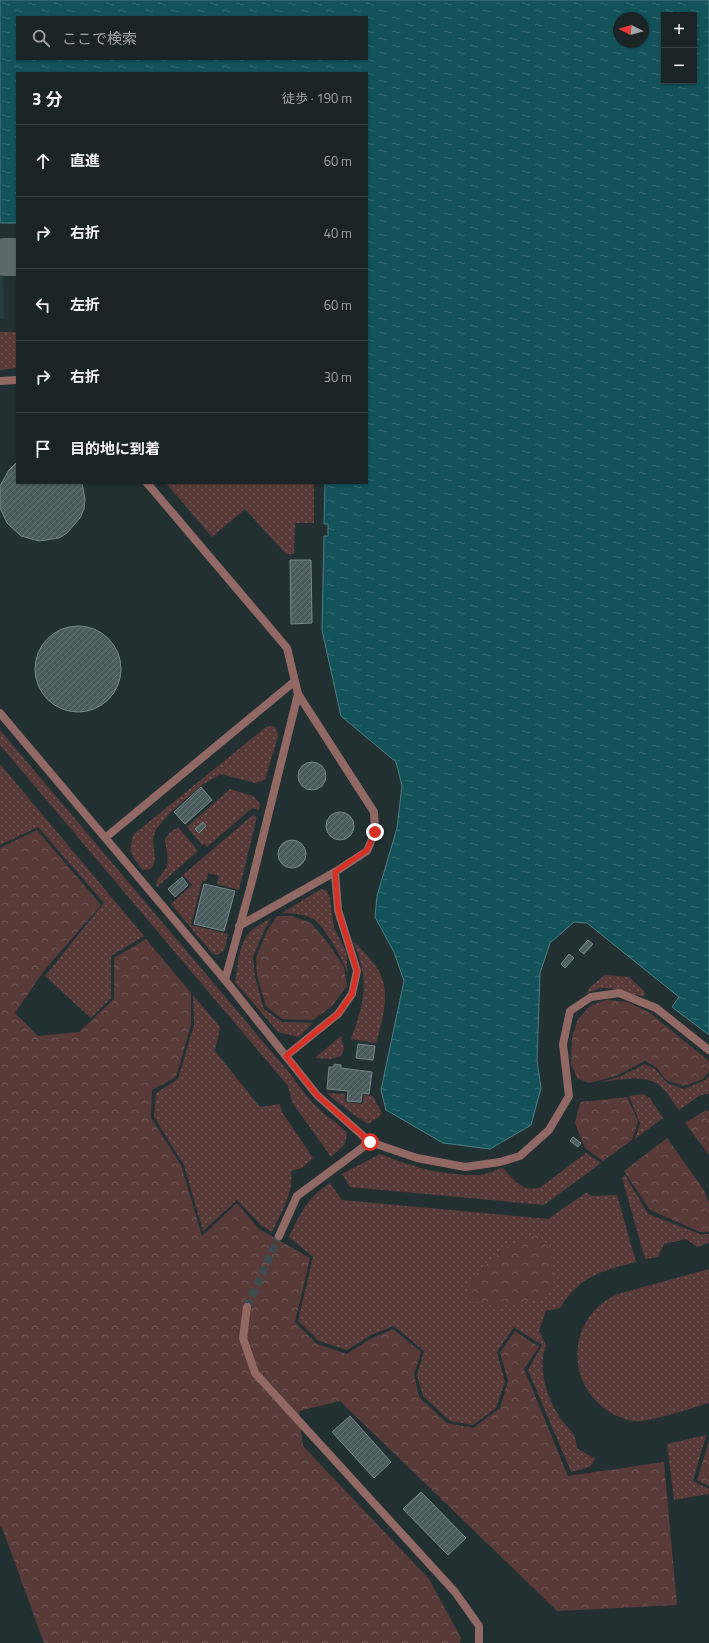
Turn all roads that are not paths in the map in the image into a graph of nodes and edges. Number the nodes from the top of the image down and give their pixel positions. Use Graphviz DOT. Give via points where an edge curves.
graph roads {
  1 [pos="16,380"];
  2 [pos="0,381"];
  3 [pos="148,484"];
  4 [pos="295,681"];
  5 [pos="298,694"];
  6 [pos="0,713"];
  7 [pos="105,838"];
  8 [pos="335,872"];
  9 [pos="239,926"];
  10 [pos="225,980"];
  11 [pos="709,1050"];
  12 [pos="286,1056"];
  13 [pos="370,1142"];
  14 [pos="279,1236"];
  15 [pos="247,1307"];
  16 [pos="479,1643"];
  1 -- 2 [label="street"];
  3 -- 4 [label="street" via="286,648"];
  4 -- 5 [label="street"];
  4 -- 7 [label="street"];
  5 -- 8 [label="street" via="374,812 375,832 367,850"];
  5 -- 9 [label="street"];
  6 -- 7 [label="street"];
  7 -- 10 [label="street"];
  8 -- 9 [label="street"];
  8 -- 12 [label="street" via="338,910 357,971 352,994 338,1014"];
  9 -- 10 [label="street"];
  10 -- 12 [label="street"];
  11 -- 13 [label="street" via="656,1008 619,993 591,997 570,1011 563,1044 569,1096 549,1130 520,1156 465,1167 417,1158"];
  12 -- 13 [label="street" via="317,1095"];
  13 -- 14 [label="street" via="297,1196"];
  15 -- 16 [label="street" via="243,1338 255,1373 455,1592 479,1626"];
}
